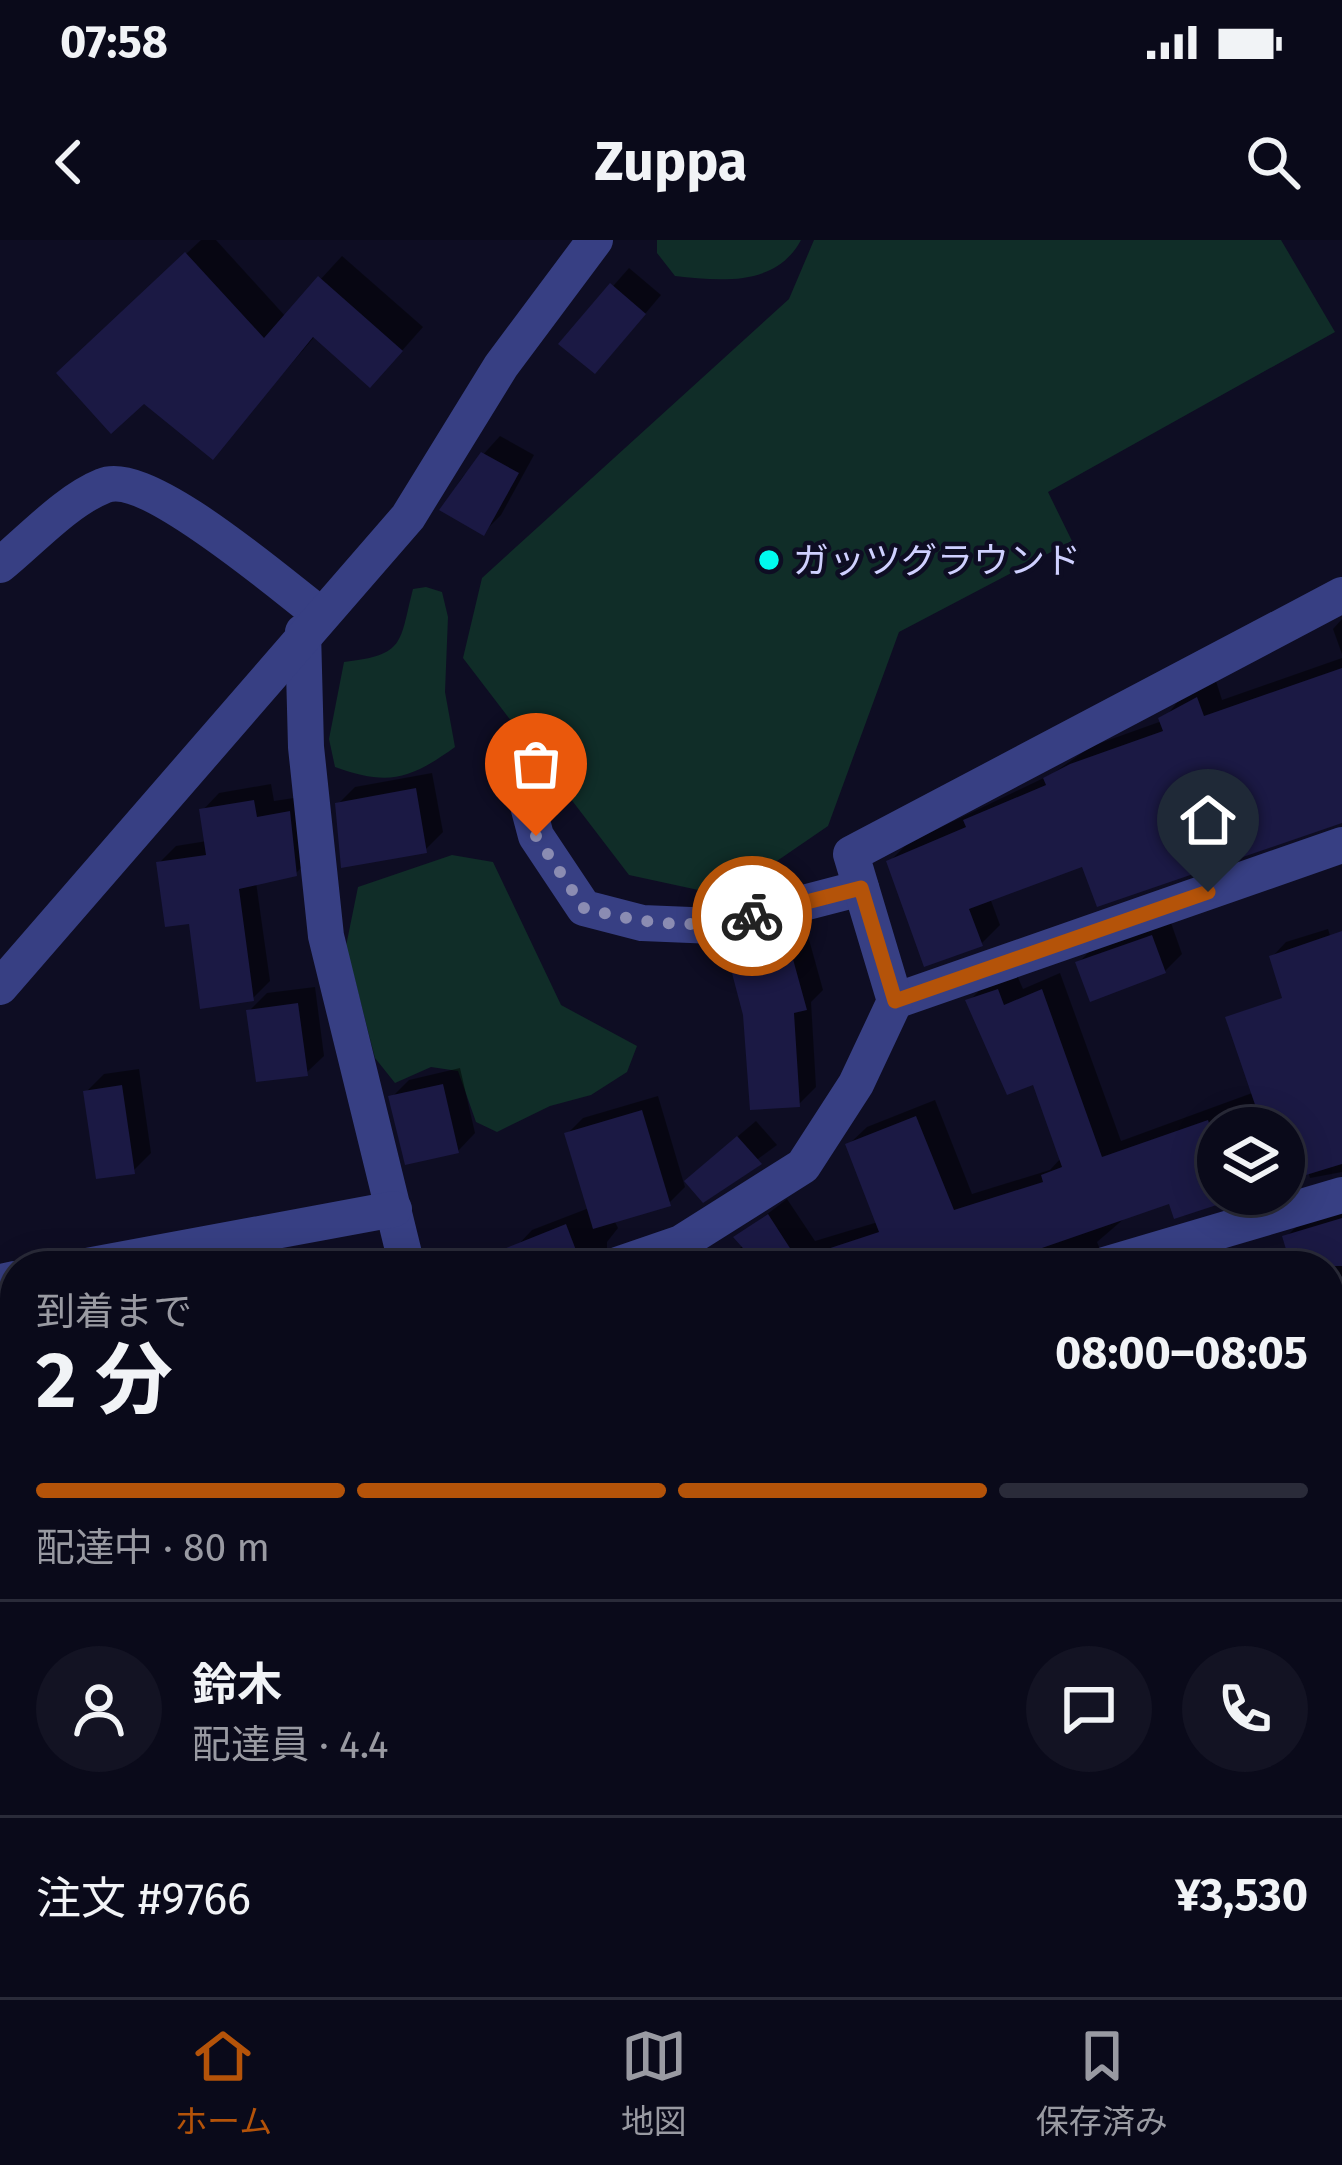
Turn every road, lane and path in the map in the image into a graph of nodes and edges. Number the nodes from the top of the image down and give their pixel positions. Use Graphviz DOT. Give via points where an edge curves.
graph roads {
  1 [pos="595,240"];
  2 [pos="0,565"];
  3 [pos="1342,595"];
  4 [pos="312,624"];
  5 [pos="548,749"];
  6 [pos="1342,845"];
  7 [pos="861,888"];
  8 [pos="0,987"];
  9 [pos="895,1001"];
  10 [pos="1342,1195"];
  11 [pos="394,1209"];
  12 [pos="168,1251"];
  13 [pos="403,1251"];
  14 [pos="690,1251"];
  15 [pos="1152,1251"];
  1 -- 4 [label="street" via="501,366 408,517"];
  2 -- 4 [label="street" via="88,494 108,483 127,485 165,500"];
  3 -- 7 [label="street" via="851,854"];
  4 -- 8 [label="street"];
  4 -- 11 [label="street" via="306,747 326,936"];
  5 -- 7 [label="street" via="522,783 536,836 584,908 642,923 715,926"];
  6 -- 9 [label="street"];
  7 -- 9 [label="street"];
  9 -- 14 [label="street" via="856,1084 803,1166"];
  10 -- 15 [label="street"];
  11 -- 12 [label="street"];
  11 -- 13 [label="street"];
}
